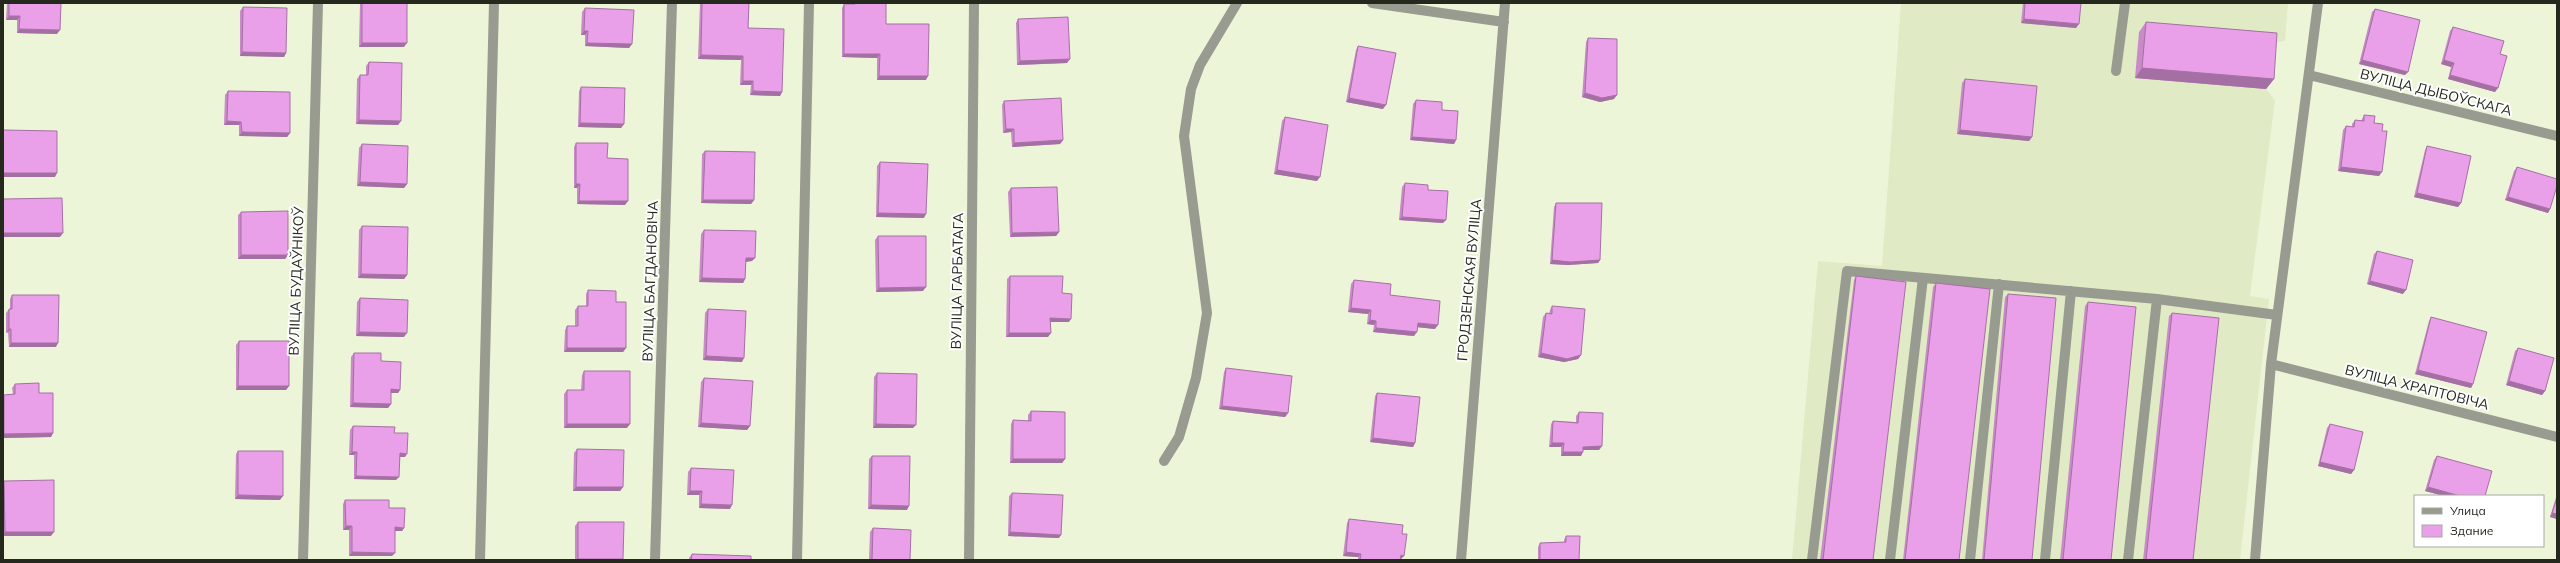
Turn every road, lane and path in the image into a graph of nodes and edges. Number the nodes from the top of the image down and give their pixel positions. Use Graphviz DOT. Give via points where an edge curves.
graph roads {
  1 [pos="318,3"];
  2 [pos="494,3"];
  3 [pos="672,3"];
  4 [pos="809,3"];
  5 [pos="974,3"];
  6 [pos="1237,3"];
  7 [pos="1372,3"];
  8 [pos="1505,3"];
  9 [pos="2125,3"];
  10 [pos="2318,3"];
  11 [pos="1504,22"];
  12 [pos="2116,71"];
  13 [pos="2309,75"];
  14 [pos="2557,136"];
  15 [pos="1923,278"];
  16 [pos="1999,284"];
  17 [pos="2071,291"];
  18 [pos="2157,299"];
  19 [pos="2277,315"];
  20 [pos="2271,364"];
  21 [pos="2557,437"];
  22 [pos="1164,461"];
  23 [pos="303,560"];
  24 [pos="480,560"];
  25 [pos="655,560"];
  26 [pos="797,560"];
  27 [pos="969,560"];
  28 [pos="1461,560"];
  29 [pos="1812,560"];
  30 [pos="1890,560"];
  31 [pos="1970,560"];
  32 [pos="2045,560"];
  33 [pos="2128,560"];
  34 [pos="2255,560"];
  1 -- 23 [label="street, ВУЛІЦА БУДАЎНІКОЎ"];
  2 -- 24 [label="street"];
  3 -- 25 [label="street, ВУЛІЦА БАГДАНОВІЧА"];
  4 -- 26 [label="street"];
  5 -- 27 [label="street, ВУЛІЦА ГАРБАТАГА"];
  6 -- 22 [label="street" via="1200,64 1191,89 1184,136 1193,221 1207,313 1194,385 1179,437"];
  7 -- 11 [label="street"];
  8 -- 11 [label="street, ГРОДЗЕНСКАЯ ВУЛІЦА"];
  9 -- 12 [label="street"];
  10 -- 13 [label="street"];
  11 -- 28 [label="street, ГРОДЗЕНСКАЯ ВУЛІЦА"];
  13 -- 14 [label="street, ВУЛІЦА ДЫБОЎСКАГА"];
  13 -- 19 [label="street"];
  15 -- 16 [label="street"];
  15 -- 29 [label="street" via="1847,271"];
  15 -- 30 [label="street"];
  16 -- 17 [label="street"];
  16 -- 31 [label="street"];
  17 -- 18 [label="street"];
  17 -- 32 [label="street"];
  18 -- 19 [label="street"];
  18 -- 33 [label="street"];
  19 -- 20 [label="street"];
  20 -- 21 [label="street, ВУЛІЦА ХРАПТОВІЧА"];
  20 -- 34 [label="street"];
}
